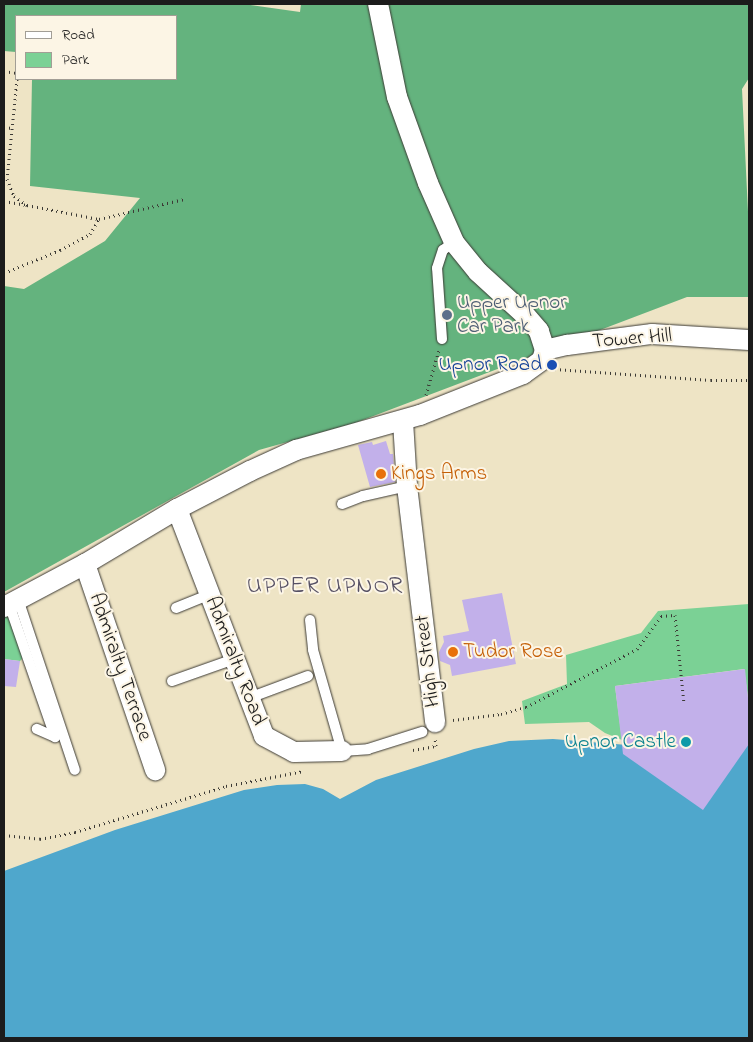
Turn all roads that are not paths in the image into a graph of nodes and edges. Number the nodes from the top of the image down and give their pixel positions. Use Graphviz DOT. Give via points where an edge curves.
graph roads {
  1 [pos="378,4"];
  2 [pos="454,242"];
  3 [pos="442,339"];
  4 [pos="749,340"];
  5 [pos="545,350"];
  6 [pos="412,418"];
  7 [pos="407,486"];
  8 [pos="342,504"];
  9 [pos="177,509"];
  10 [pos="85,564"];
  11 [pos="210,594"];
  12 [pos="10,603"];
  13 [pos="176,608"];
  14 [pos="310,620"];
  15 [pos="234,659"];
  16 [pos="308,676"];
  17 [pos="172,681"];
  18 [pos="249,698"];
  19 [pos="429,727"];
  20 [pos="38,730"];
  21 [pos="342,751"];
  22 [pos="75,770"];
  23 [pos="156,770"];
  1 -- 2 [label="street" via="397,97 428,183"];
  2 -- 3 [label="lane" via="443,250 437,268"];
  2 -- 5 [label="street" via="478,272 539,331"];
  4 -- 5 [label="street, Tower Hill" via="652,334 567,344"];
  5 -- 6 [label="street" via="542,360 524,374"];
  6 -- 7 [label="street, High Street"];
  6 -- 9 [label="street" via="296,450"];
  7 -- 8 [label="lane"];
  7 -- 19 [label="street, High Street"];
  9 -- 10 [label="street"];
  9 -- 11 [label="street, Admiralty Road"];
  10 -- 12 [label="street"];
  10 -- 23 [label="street, Admiralty Terrace"];
  11 -- 13 [label="lane"];
  11 -- 15 [label="street, Admiralty Road"];
  12 -- 20 [label="lane" via="55,737"];
  12 -- 22 [label="lane"];
  14 -- 21 [label="lane" via="313,650"];
  15 -- 17 [label="lane"];
  15 -- 18 [label="street, Admiralty Road"];
  16 -- 18 [label="lane"];
  18 -- 21 [label="street, Admiralty Road" via="264,736 294,752"];
  19 -- 21 [label="lane" via="368,749"];
}
